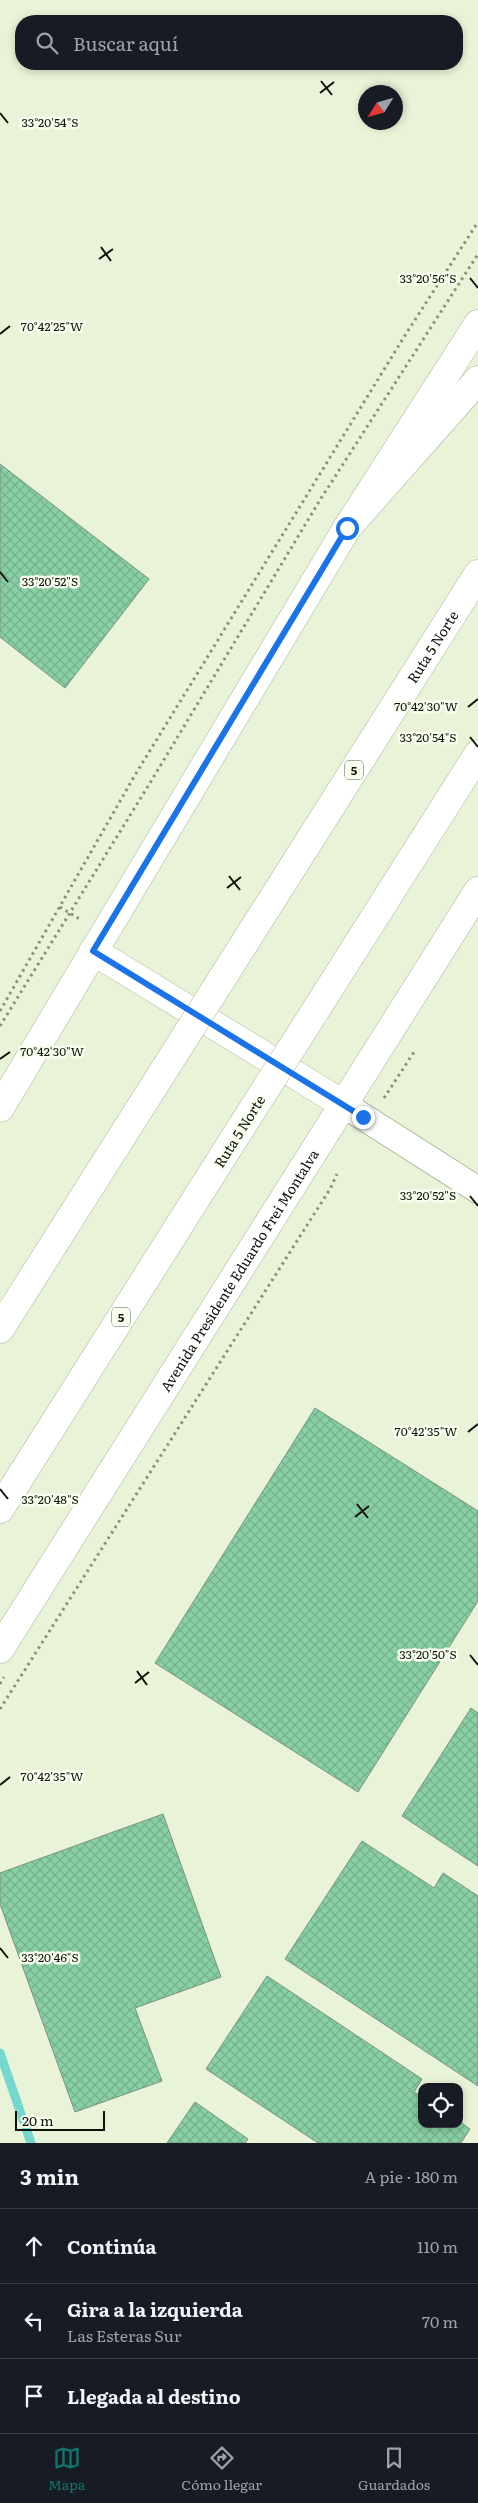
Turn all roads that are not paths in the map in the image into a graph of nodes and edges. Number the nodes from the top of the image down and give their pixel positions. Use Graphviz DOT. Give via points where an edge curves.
graph roads {
  1 [pos="478,324"];
  2 [pos="478,380"];
  3 [pos="347,528"];
  4 [pos="478,574"];
  5 [pos="478,754"];
  6 [pos="478,891"];
  7 [pos="93,951"];
  8 [pos="0,1108"];
  9 [pos="353,1110"];
  10 [pos="478,1190"];
  11 [pos="0,1329"];
  12 [pos="0,1508"];
  13 [pos="0,1649"];
  1 -- 3 [label="main road"];
  2 -- 3 [label="main road"];
  3 -- 7 [label="main road"];
  4 -- 11 [label="main road, Ruta 5 Norte / 5, bridge"];
  5 -- 12 [label="main road, Ruta 5 Norte / 5, bridge"];
  6 -- 9 [label="main road, Avenida Presidente Eduardo Frei Montalva"];
  7 -- 8 [label="main road"];
  7 -- 9 [label="main road"];
  9 -- 10 [label="street"];
  9 -- 13 [label="main road, Avenida Presidente Eduardo Frei Montalva"];
}
